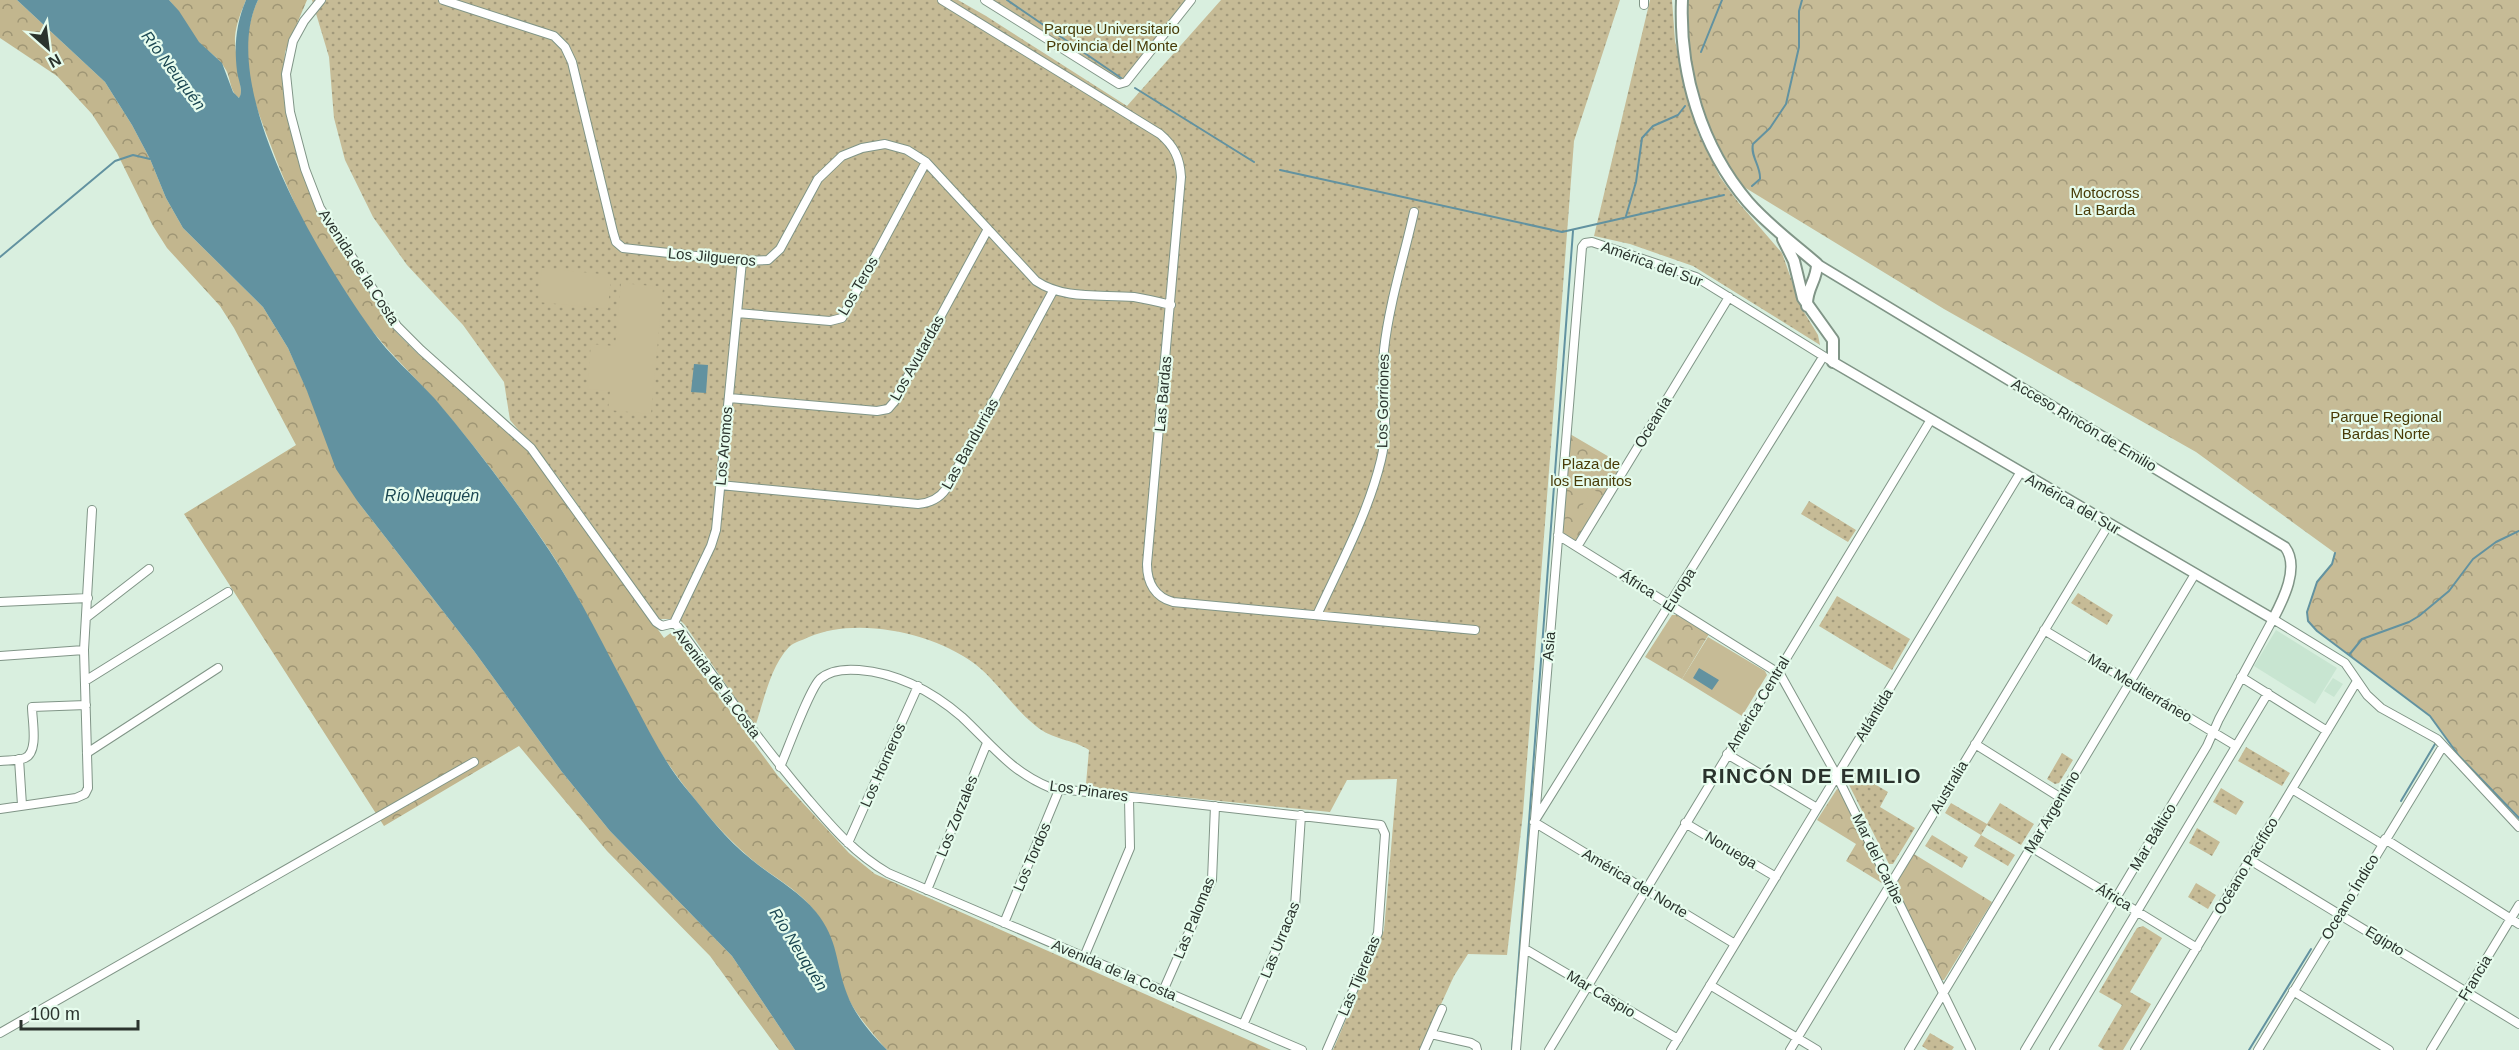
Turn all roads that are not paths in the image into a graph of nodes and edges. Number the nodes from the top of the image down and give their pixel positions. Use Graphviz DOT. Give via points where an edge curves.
graph roads {
  1 [pos="321,0"];
  2 [pos="443,0"];
  3 [pos="942,0"];
  4 [pos="985,0"];
  5 [pos="1191,0"];
  6 [pos="1682,0"];
  7 [pos="926,162"];
  8 [pos="1414,212"];
  9 [pos="988,229"];
  10 [pos="1780,234"];
  11 [pos="1585,243"];
  12 [pos="742,261"];
  13 [pos="1817,264"];
  14 [pos="1053,291"];
  15 [pos="1729,297"];
  16 [pos="1171,305"];
  17 [pos="1807,306"];
  18 [pos="737,313"];
  19 [pos="1828,359"];
  20 [pos="729,398"];
  21 [pos="1930,421"];
  22 [pos="2020,473"];
  23 [pos="720,485"];
  24 [pos="92,510"];
  25 [pos="2109,524"];
  26 [pos="1558,536"];
  27 [pos="1577,547"];
  28 [pos="149,569"];
  29 [pos="2195,574"];
  30 [pos="228,592"];
  31 [pos="88,598"];
  32 [pos="0,602"];
  33 [pos="1670,604"];
  34 [pos="1317,615"];
  35 [pos="87,617"];
  36 [pos="2273,620"];
  37 [pos="674,623"];
  38 [pos="1475,630"];
  39 [pos="2044,630"];
  40 [pos="84,650"];
  41 [pos="0,656"];
  42 [pos="218,668"];
  43 [pos="1778,671"];
  44 [pos="2241,677"];
  45 [pos="85,681"];
  46 [pos="2357,681"];
  47 [pos="2130,682"];
  48 [pos="918,686"];
  49 [pos="2268,693"];
  50 [pos="86,705"];
  51 [pos="2327,731"];
  52 [pos="2214,732"];
  53 [pos="987,743"];
  54 [pos="1975,744"];
  55 [pos="2236,746"];
  56 [pos="2443,746"];
  57 [pos="87,753"];
  58 [pos="1727,754"];
  59 [pos="19,759"];
  60 [pos="0,761"];
  61 [pos="474,762"];
  62 [pos="780,767"];
  63 [pos="1837,776"];
  64 [pos="2292,789"];
  65 [pos="1059,790"];
  66 [pos="1129,798"];
  67 [pos="2061,798"];
  68 [pos="22,805"];
  69 [pos="1215,806"];
  70 [pos="1817,808"];
  71 [pos="0,809"];
  72 [pos="1301,815"];
  73 [pos="1534,822"];
  74 [pos="1685,823"];
  75 [pos="1384,827"];
  76 [pos="2519,827"];
  77 [pos="2384,842"];
  78 [pos="848,843"];
  79 [pos="2031,847"];
  80 [pos="2250,860"];
  81 [pos="1776,877"];
  82 [pos="1890,885"];
  83 [pos="1645,889"];
  84 [pos="927,890"];
  85 [pos="2116,898"];
  86 [pos="2519,905"];
  87 [pos="2137,911"];
  88 [pos="2340,913"];
  89 [pos="2511,919"];
  90 [pos="1004,923"];
  91 [pos="2519,924"];
  92 [pos="1735,944"];
  93 [pos="2197,948"];
  94 [pos="1525,949"];
  95 [pos="1084,957"];
  96 [pos="1587,985"];
  97 [pos="1710,985"];
  98 [pos="1163,991"];
  99 [pos="2293,991"];
  100 [pos="2467,991"];
  101 [pos="1943,994"];
  102 [pos="1442,1010"];
  103 [pos="2519,1024"];
  104 [pos="1244,1025"];
  105 [pos="0,1033"];
  106 [pos="1431,1034"];
  107 [pos="1797,1038"];
  108 [pos="1678,1039"];
  109 [pos="1302,1050"];
  110 [pos="1327,1050"];
  111 [pos="1424,1050"];
  112 [pos="1477,1050"];
  113 [pos="1516,1050"];
  114 [pos="1549,1050"];
  115 [pos="1671,1050"];
  116 [pos="1790,1050"];
  117 [pos="1817,1050"];
  118 [pos="1910,1050"];
  119 [pos="1971,1050"];
  120 [pos="2025,1050"];
  121 [pos="2054,1050"];
  122 [pos="2135,1050"];
  123 [pos="2258,1050"];
  124 [pos="2389,1050"];
  125 [pos="2431,1050"];
  1 -- 37 [label="street, Avenida de la Costa" via="292,41 286,86 304,169 327,220 398,326 525,442 656,622 662,626"];
  2 -- 12 [label="street, Los Jilgueros" via="560,40 572,62 613,232 620,245 627,249"];
  3 -- 16 [label="street, Las Bardas" via="1154,130 1174,149 1181,177"];
  4 -- 5 [label="street" via="1119,84 1126,82"];
  6 -- 10 [label="main road, Acceso Rincón de Emilio" via="1687,70 1707,134 1738,189"];
  7 -- 9 [label="street, Los Jilgueros"];
  7 -- 12 [label="street, Los Jilgueros" via="907,150 885,144 862,147 842,156 818,179 777,254 762,262"];
  7 -- 18 [label="street, Los Teros" via="842,318 830,321"];
  8 -- 34 [label="street, Los Gorriones" via="1386,340 1382,458 1369,501"];
  9 -- 14 [label="street, Los Jilgueros" via="1036,281"];
  9 -- 20 [label="street, Los Avutardas" via="888,410"];
  10 -- 13 [label="main road, Acceso Rincón de Emilio"];
  10 -- 17 [label="main road, Acceso Rincón de Emilio" via="1794,261"];
  11 -- 15 [label="street, América del Sur" via="1688,274"];
  11 -- 26 [label="street, Asia" via="1581,250"];
  12 -- 18 [label="street, Los Aromos"];
  13 -- 17 [label="main road" via="1807,291"];
  13 -- 36 [label="street, Acceso Rincón de Emilio" via="2285,547 2290,561 2288,583"];
  14 -- 16 [label="street" via="1134,297"];
  14 -- 23 [label="street, Las Bandurrias" via="939,498 918,504"];
  15 -- 19 [label="street, América del Sur"];
  15 -- 27 [label="street, Oceanía"];
  16 -- 34 [label="street, Las Bardas" via="1147,564 1151,586 1161,597 1173,602"];
  17 -- 19 [label="main road, Acceso Rincón de Emilio" via="1831,336 1834,345"];
  18 -- 20 [label="street, Los Aromos"];
  19 -- 21 [label="street, América del Sur"];
  19 -- 33 [label="street, Europa"];
  20 -- 23 [label="street, Los Aromos"];
  21 -- 22 [label="street, América del Sur"];
  21 -- 43 [label="street, América Central"];
  22 -- 25 [label="street, América del Sur"];
  22 -- 63 [label="street, Atlántida"];
  23 -- 37 [label="street, Los Aromos" via="714,537"];
  24 -- 31 [label="street"];
  25 -- 29 [label="street, América del Sur"];
  25 -- 39 [label="street, Australia"];
  26 -- 27 [label="street, África"];
  26 -- 73 [label="street, Asia"];
  27 -- 33 [label="street, África"];
  28 -- 35 [label="street"];
  29 -- 36 [label="street, América del Sur"];
  29 -- 47 [label="street, Mar Argentino"];
  30 -- 45 [label="street"];
  31 -- 32 [label="street"];
  31 -- 35 [label="street"];
  33 -- 43 [label="street, África"];
  33 -- 73 [label="street, Europa"];
  34 -- 38 [label="street, Las Bardas"];
  35 -- 40 [label="street"];
  36 -- 44 [label="street, Mar Báltico"];
  36 -- 46 [label="street, América del Sur" via="2345,663"];
  37 -- 62 [label="street, Avenida de la Costa"];
  39 -- 47 [label="street, Mar Mediterráneo"];
  39 -- 54 [label="street, Australia"];
  40 -- 41 [label="street"];
  40 -- 45 [label="street"];
  42 -- 57 [label="street"];
  43 -- 58 [label="street, América Central"];
  43 -- 63 [label="street, Mar del Caribe"];
  44 -- 49 [label="street"];
  44 -- 52 [label="street, Mar Báltico"];
  45 -- 50 [label="street"];
  46 -- 51 [label="street, Océano Pacífico"];
  46 -- 56 [label="street, América del Sur" via="2381,708"];
  47 -- 52 [label="street, Mar Mediterráneo"];
  47 -- 67 [label="street, Mar Argentino"];
  48 -- 53 [label="street, Los Pinares" via="961,717"];
  48 -- 62 [label="street, Los Pinares" via="861,670 826,675 814,688"];
  48 -- 78 [label="street, Los Horneros"];
  49 -- 51 [label="street"];
  49 -- 55 [label="street, Mar Báltico"];
  50 -- 57 [label="street"];
  50 -- 59 [label="street" via="32,707 33,747 30,754"];
  51 -- 64 [label="street, Océano Pacífico"];
  52 -- 55 [label="street, Mar Mediterráneo"];
  52 -- 85 [label="street, Mar Báltico"];
  53 -- 65 [label="street, Los Pinares" via="1022,774"];
  53 -- 84 [label="street, Los Zorzales"];
  54 -- 67 [label="street"];
  54 -- 82 [label="street, Australia"];
  55 -- 87 [label="street, Mar Báltico"];
  56 -- 76 [label="street, América del Sur"];
  56 -- 77 [label="street, Oceano Índico"];
  57 -- 68 [label="street" via="85,794"];
  58 -- 70 [label="street"];
  58 -- 74 [label="street, América Central"];
  59 -- 60 [label="street"];
  59 -- 68 [label="street"];
  61 -- 105 [label="street"];
  62 -- 78 [label="street, Avenida de la Costa"];
  63 -- 70 [label="street, Atlántida"];
  63 -- 82 [label="street, Mar del Caribe"];
  64 -- 77 [label="street"];
  64 -- 80 [label="street, Océano Pacífico"];
  65 -- 66 [label="street, Los Pinares"];
  65 -- 90 [label="street, Los Tordos"];
  66 -- 69 [label="street, Los Pinares"];
  66 -- 95 [label="street" via="1130,849"];
  67 -- 79 [label="street, Mar Argentino"];
  68 -- 71 [label="street"];
  69 -- 72 [label="street, Los Pinares"];
  69 -- 98 [label="street, Las Palomas" via="1212,880"];
  70 -- 81 [label="street, Atlántida"];
  72 -- 75 [label="street, Los Pinares" via="1378,823"];
  72 -- 104 [label="street, Las Urracas" via="1295,907"];
  73 -- 83 [label="street, América del Norte"];
  73 -- 94 [label="street, Asia"];
  74 -- 81 [label="street, Noruega"];
  74 -- 83 [label="street, América Central"];
  75 -- 110 [label="street, Las Tijeretas" via="1377,933"];
  77 -- 88 [label="street, Oceano Índico"];
  77 -- 89 [label="street"];
  78 -- 84 [label="street, Avenida de la Costa" via="880,868"];
  79 -- 85 [label="street, África"];
  79 -- 101 [label="street, Mar Argentino"];
  80 -- 88 [label="street, Egipto"];
  80 -- 93 [label="street, Océano Pacífico"];
  81 -- 92 [label="street, Atlántida"];
  82 -- 101 [label="street, Mar del Caribe"];
  82 -- 107 [label="street, Australia"];
  83 -- 92 [label="street, América del Norte"];
  83 -- 96 [label="street, América Central"];
  84 -- 90 [label="street, Avenida de la Costa"];
  85 -- 87 [label="street, África"];
  85 -- 120 [label="street, Mar Báltico"];
  86 -- 89 [label="street, Francia"];
  87 -- 93 [label="street, África"];
  87 -- 121 [label="street, Mar Báltico"];
  88 -- 99 [label="street, Oceano Índico"];
  88 -- 100 [label="street, Egipto"];
  89 -- 91 [label="street"];
  89 -- 100 [label="street, Francia"];
  90 -- 95 [label="street, Avenida de la Costa"];
  92 -- 97 [label="street, Atlántida"];
  93 -- 122 [label="street, Océano Pacífico"];
  94 -- 96 [label="street, Mar Caspio"];
  94 -- 113 [label="street, Asia"];
  95 -- 98 [label="street, Avenida de la Costa"];
  96 -- 108 [label="street, Mar Caspio"];
  96 -- 114 [label="street, América Central"];
  97 -- 107 [label="street"];
  97 -- 108 [label="street, Atlántida"];
  98 -- 104 [label="street, Avenida de la Costa"];
  99 -- 123 [label="street, Oceano Índico"];
  99 -- 124 [label="street"];
  100 -- 103 [label="street, Egipto"];
  100 -- 125 [label="street, Francia"];
  101 -- 118 [label="street, Mar Argentino"];
  101 -- 119 [label="street, Mar del Caribe"];
  102 -- 106 [label="street"];
  104 -- 109 [label="street, Avenida de la Costa"];
  106 -- 111 [label="street"];
  106 -- 112 [label="street" via="1471,1043"];
  107 -- 116 [label="street, Australia"];
  107 -- 117 [label="street"];
  108 -- 115 [label="street, Atlántida"];
}
